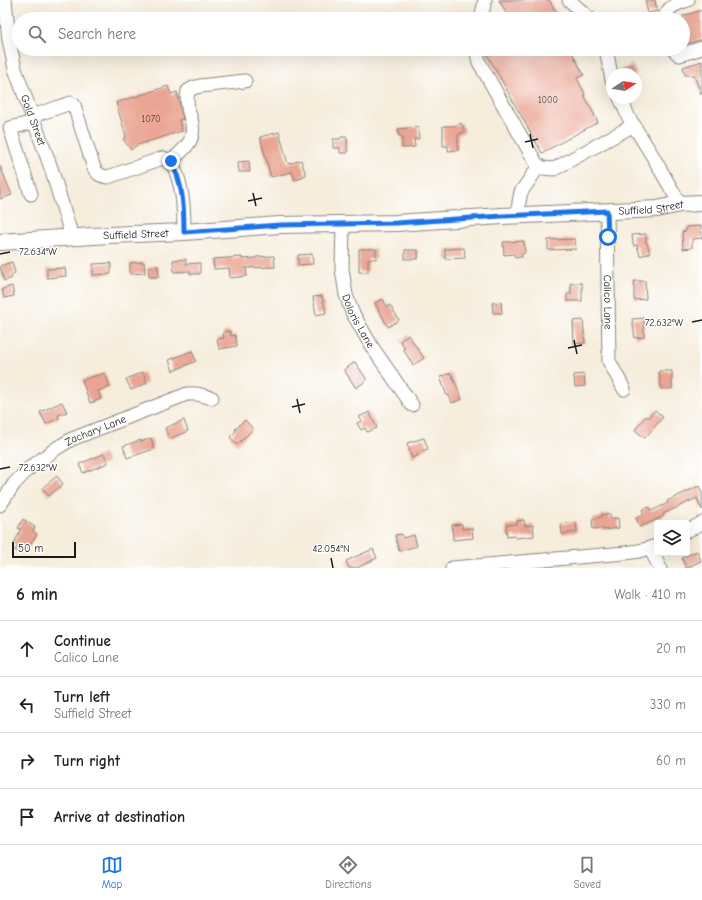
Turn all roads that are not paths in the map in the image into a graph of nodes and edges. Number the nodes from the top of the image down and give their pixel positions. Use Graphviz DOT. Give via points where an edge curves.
graph roads {
  1 [pos="5,0"];
  2 [pos="485,0"];
  3 [pos="569,0"];
  4 [pos="688,0"];
  5 [pos="482,12"];
  6 [pos="582,12"];
  7 [pos="666,12"];
  8 [pos="702,48"];
  9 [pos="690,52"];
  10 [pos="12,54"];
  11 [pos="12,56"];
  12 [pos="478,56"];
  13 [pos="607,56"];
  14 [pos="610,68"];
  15 [pos="245,81"];
  16 [pos="623,104"];
  17 [pos="33,119"];
  18 [pos="634,125"];
  19 [pos="5,127"];
  20 [pos="171,161"];
  21 [pos="539,166"];
  22 [pos="31,194"];
  23 [pos="702,203"];
  24 [pos="680,204"];
  25 [pos="607,211"];
  26 [pos="518,215"];
  27 [pos="343,224"];
  28 [pos="184,232"];
  29 [pos="72,237"];
  30 [pos="0,242"];
  31 [pos="624,389"];
  32 [pos="212,398"];
  33 [pos="412,405"];
  34 [pos="0,505"];
  35 [pos="702,523"];
  36 [pos="690,529"];
  37 [pos="653,547"];
  38 [pos="536,564"];
  39 [pos="452,568"];
  40 [pos="660,568"];
  1 -- 10 [label="street, Gold Street"];
  2 -- 5 [label="street"];
  3 -- 6 [label="street"];
  4 -- 7 [label="street"];
  8 -- 9 [label="street"];
  11 -- 17 [label="street, Gold Street"];
  12 -- 21 [label="street"];
  13 -- 14 [label="street"];
  15 -- 20 [label="street" via="200,86 188,91 186,100 194,130 192,140"];
  16 -- 18 [label="street"];
  17 -- 19 [label="street"];
  17 -- 20 [label="street" via="71,103 74,105 94,168 102,176 108,177 164,158"];
  17 -- 29 [label="street, Gold Street"];
  18 -- 21 [label="street" via="554,169"];
  18 -- 24 [label="street"];
  19 -- 22 [label="street"];
  20 -- 28 [label="street" via="182,193"];
  21 -- 26 [label="street" via="521,192"];
  23 -- 24 [label="main road, Suffield Street"];
  24 -- 25 [label="main road, Suffield Street" via="657,209"];
  25 -- 26 [label="main road, Suffield Street"];
  25 -- 31 [label="street, Calico Lane" via="609,361"];
  26 -- 27 [label="main road, Suffield Street"];
  27 -- 28 [label="main road, Suffield Street" via="280,225"];
  27 -- 33 [label="street, Doloris Lane" via="342,269 352,312 372,347"];
  28 -- 29 [label="main road, Suffield Street"];
  29 -- 30 [label="main road, Suffield Street"];
  32 -- 34 [label="street, Zachary Lane" via="188,394 72,439 27,470"];
  35 -- 36 [label="street"];
  37 -- 38 [label="street"];
  37 -- 40 [label="street"];
  38 -- 39 [label="street"];
}
